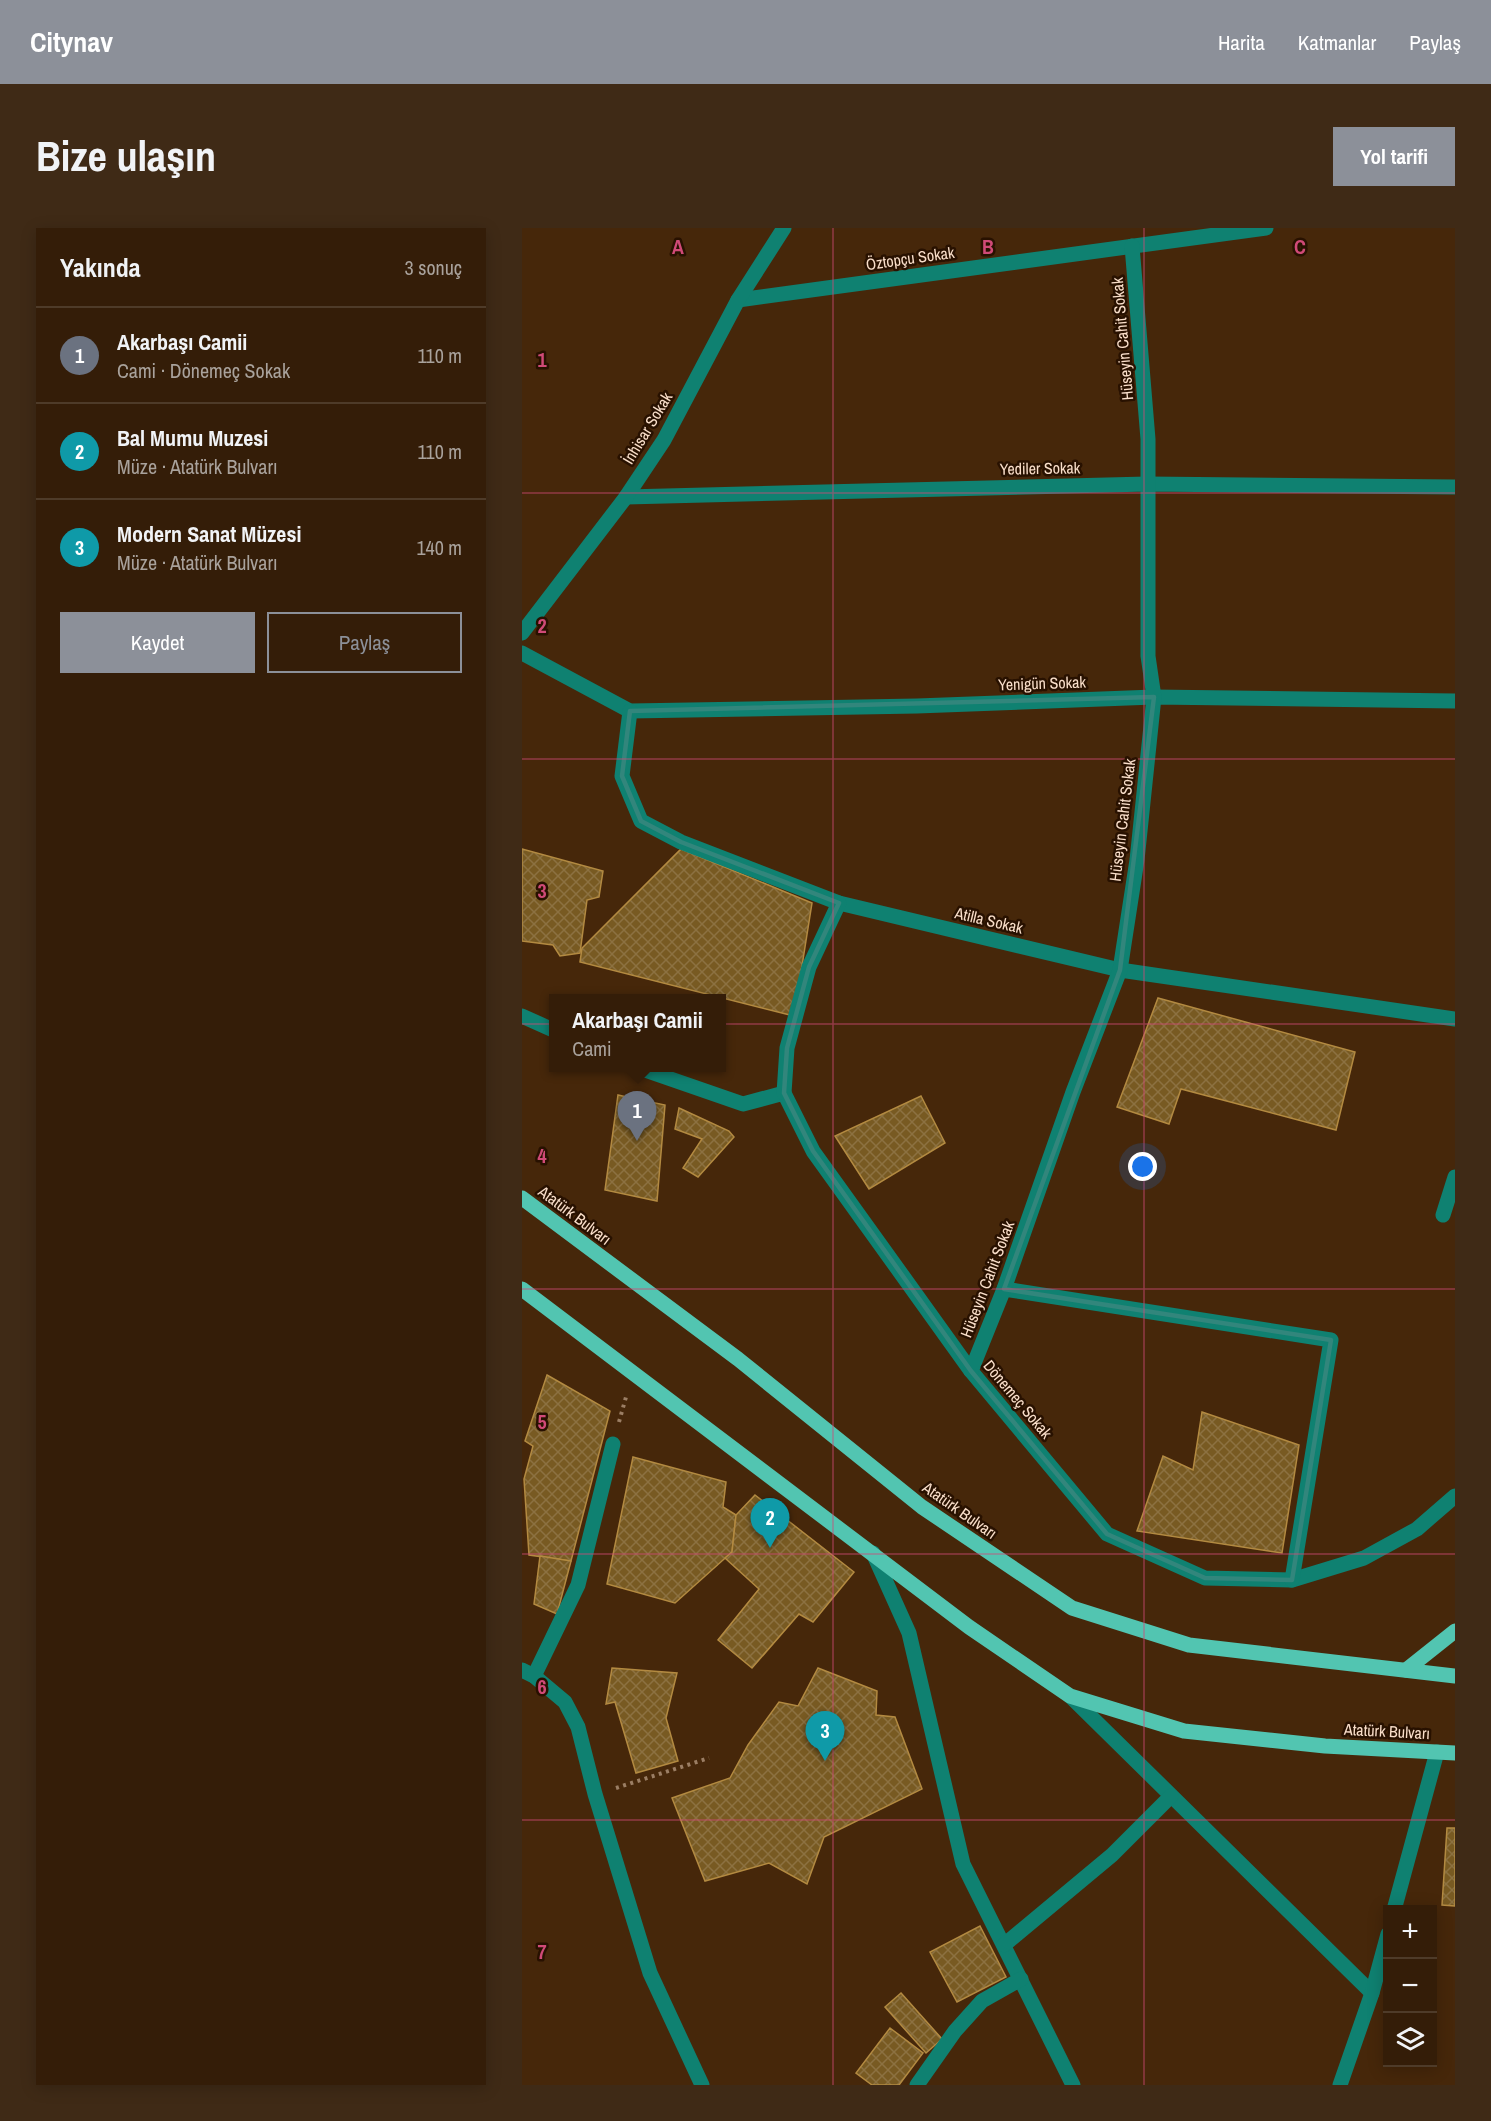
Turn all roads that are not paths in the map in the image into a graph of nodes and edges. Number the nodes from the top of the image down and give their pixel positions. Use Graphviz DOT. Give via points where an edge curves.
graph roads {
  1 [pos="784,228"];
  2 [pos="1266,228"];
  3 [pos="1132,246"];
  4 [pos="738,300"];
  5 [pos="1147,483"];
  6 [pos="1455,487"];
  7 [pos="626,497"];
  8 [pos="522,633"];
  9 [pos="522,653"];
  10 [pos="1154,697"];
  11 [pos="1455,701"];
  12 [pos="630,711"];
  13 [pos="839,903"];
  14 [pos="1120,970"];
  15 [pos="522,1016"];
  16 [pos="1455,1019"];
  17 [pos="549,1027"];
  18 [pos="651,1072"];
  19 [pos="784,1093"];
  20 [pos="1455,1177"];
  21 [pos="522,1198"];
  22 [pos="1443,1215"];
  23 [pos="522,1289"];
  24 [pos="1004,1289"];
  25 [pos="971,1371"];
  26 [pos="613,1444"];
  27 [pos="1455,1496"];
  28 [pos="873,1553"];
  29 [pos="1292,1580"];
  30 [pos="1455,1631"];
  31 [pos="1406,1670"];
  32 [pos="528,1673"];
  33 [pos="1455,1676"];
  34 [pos="1070,1696"];
  35 [pos="1437,1752"];
  36 [pos="1455,1753"];
  37 [pos="1171,1796"];
  38 [pos="1395,1905"];
  39 [pos="1004,1945"];
  40 [pos="1383,1952"];
  41 [pos="1021,1979"];
  42 [pos="1372,1993"];
  43 [pos="702,2085"];
  44 [pos="916,2085"];
  45 [pos="1073,2085"];
  46 [pos="1340,2085"];
  1 -- 4 [label="street, İnhisar Sokak"];
  2 -- 3 [label="street, Öztopçu Sokak"];
  3 -- 4 [label="street, Öztopçu Sokak"];
  3 -- 5 [label="street, Hüseyin Cahit Sokak" via="1148,439"];
  4 -- 7 [label="street, İnhisar Sokak" via="664,440"];
  5 -- 6 [label="street, Yediler Sokak"];
  5 -- 7 [label="street, Yediler Sokak"];
  5 -- 10 [label="street, Hüseyin Cahit Sokak" via="1148,656"];
  7 -- 8 [label="street, İnhisar Sokak"];
  9 -- 12 [label="street"];
  10 -- 11 [label="street, Yenigün Sokak"];
  10 -- 12 [label="street, Yenigün Sokak"];
  10 -- 14 [label="street, Hüseyin Cahit Sokak" via="1137,860"];
  12 -- 13 [label="street, Atilla Sokak" via="622,776 641,821 681,842"];
  13 -- 14 [label="street, Atilla Sokak"];
  13 -- 19 [label="street" via="809,966 787,1048"];
  14 -- 16 [label="street, Atilla Sokak"];
  14 -- 24 [label="street, Hüseyin Cahit Sokak"];
  15 -- 17 [label="street"];
  18 -- 19 [label="street" via="743,1104"];
  19 -- 25 [label="street, Dönemeç Sokak" via="813,1150"];
  20 -- 22 [label="street"];
  21 -- 31 [label="main road, Atatürk Bulvarı" via="738,1359 922,1507 1072,1608 1189,1645"];
  23 -- 28 [label="main road, Atatürk Bulvarı"];
  24 -- 25 [label="street, Hüseyin Cahit Sokak"];
  24 -- 29 [label="street" via="1331,1340"];
  25 -- 29 [label="street, Dönemeç Sokak" via="1107,1534 1205,1578"];
  26 -- 32 [label="street" via="578,1586"];
  27 -- 29 [label="street, Dönemeç Sokak" via="1417,1529 1364,1558"];
  28 -- 34 [label="main road, Atatürk Bulvarı" via="969,1627"];
  28 -- 39 [label="street" via="909,1633 963,1864"];
  30 -- 31 [label="main road"];
  31 -- 33 [label="main road, Atatürk Bulvarı"];
  32 -- 43 [label="street" via="565,1702 579,1727 595,1794 650,1973"];
  34 -- 35 [label="main road, Atatürk Bulvarı" via="1184,1731 1325,1746"];
  34 -- 37 [label="street"];
  35 -- 36 [label="main road, Atatürk Bulvarı"];
  35 -- 38 [label="street"];
  37 -- 39 [label="street" via="1112,1855"];
  37 -- 42 [label="street"];
  39 -- 41 [label="street"];
  40 -- 42 [label="street"];
  41 -- 44 [label="street" via="982,2001"];
  41 -- 45 [label="street"];
  42 -- 46 [label="street"];
}
